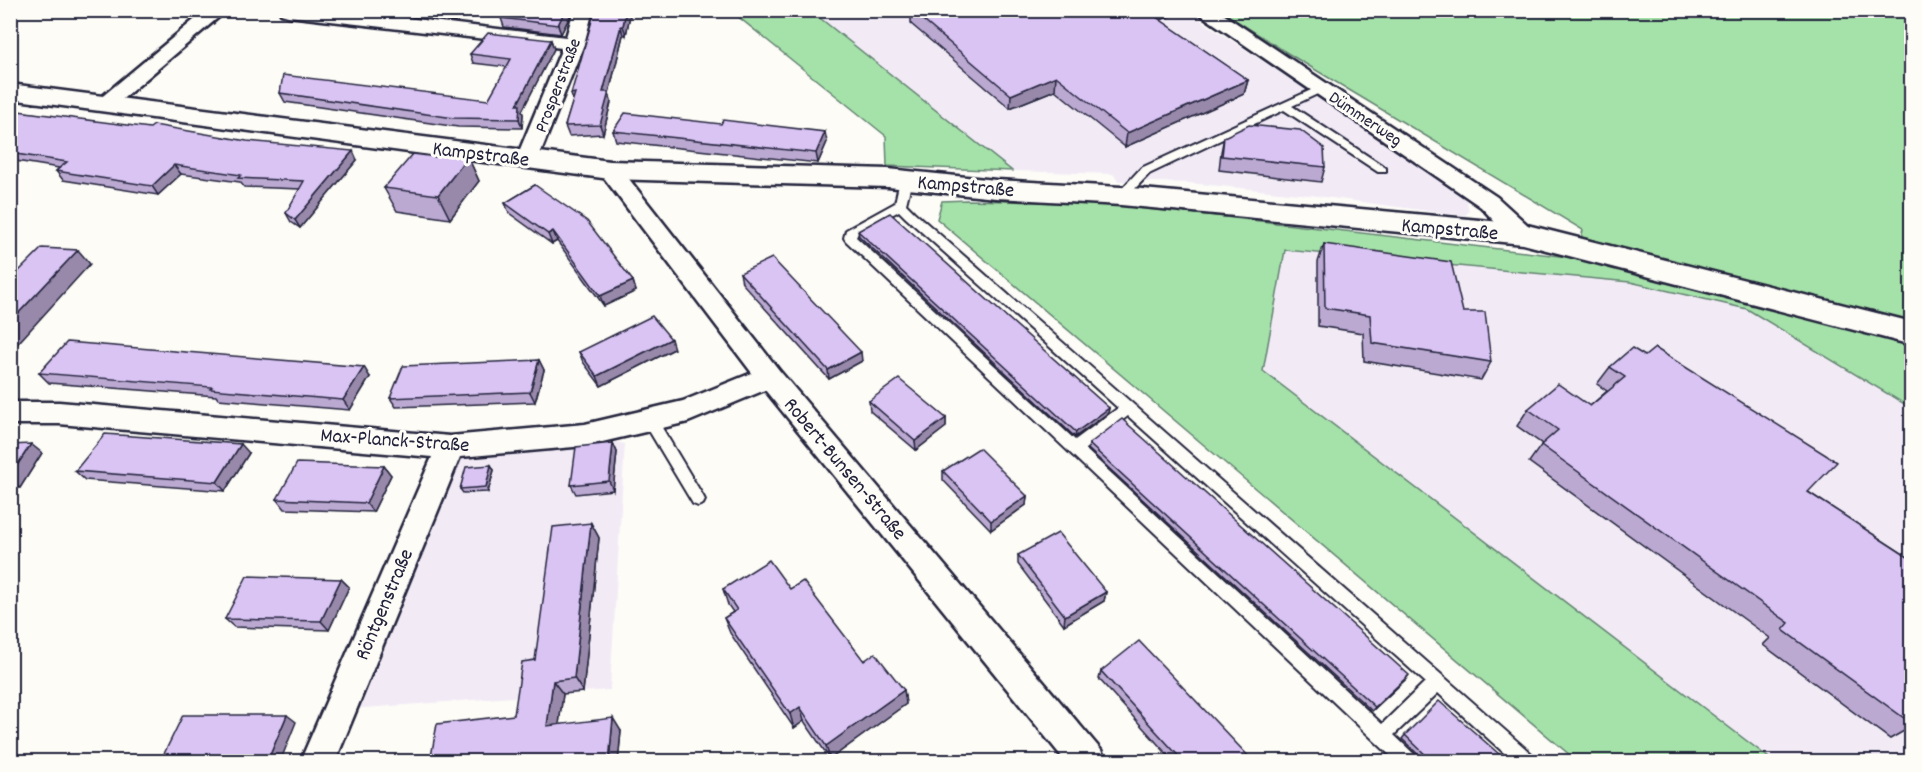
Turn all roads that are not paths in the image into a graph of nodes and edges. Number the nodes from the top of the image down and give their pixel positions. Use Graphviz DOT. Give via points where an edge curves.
graph roads {
  1 [pos="218,10"];
  2 [pos="288,10"];
  3 [pos="585,10"];
  4 [pos="1203,10"];
  5 [pos="574,44"];
  6 [pos="1322,88"];
  7 [pos="10,91"];
  8 [pos="105,104"];
  9 [pos="1284,105"];
  10 [pos="527,159"];
  11 [pos="609,170"];
  12 [pos="1382,170"];
  13 [pos="903,192"];
  14 [pos="1121,196"];
  15 [pos="1523,234"];
  16 [pos="1911,334"];
  17 [pos="770,377"];
  18 [pos="1128,408"];
  19 [pos="10,413"];
  20 [pos="650,420"];
  21 [pos="450,447"];
  22 [pos="1074,449"];
  23 [pos="698,500"];
  24 [pos="1437,682"];
  25 [pos="1382,735"];
  26 [pos="1082,759"];
  27 [pos="317,762"];
  28 [pos="1410,762"];
  29 [pos="1528,762"];
  1 -- 8 [label="street"];
  2 -- 5 [label="street"];
  3 -- 5 [label="street, Prosperstraße"];
  4 -- 6 [label="street, Dümmerweg"];
  5 -- 10 [label="street, Prosperstraße"];
  6 -- 9 [label="lane"];
  6 -- 15 [label="street, Dümmerweg" via="1489,202"];
  7 -- 8 [label="street, Kampstraße"];
  8 -- 10 [label="street, Kampstraße"];
  9 -- 12 [label="lane"];
  9 -- 14 [label="lane" via="1144,171"];
  10 -- 11 [label="street, Kampstraße"];
  11 -- 13 [label="street, Kampstraße"];
  11 -- 17 [label="street, Robert-Bunsen-Straße"];
  13 -- 14 [label="street, Kampstraße" via="996,189"];
  13 -- 18 [label="lane"];
  13 -- 22 [label="lane" via="850,232 850,238"];
  14 -- 15 [label="street, Kampstraße"];
  15 -- 16 [label="street, Kampstraße"];
  17 -- 20 [label="street, Max-Planck-Straße" via="688,411"];
  17 -- 26 [label="street, Robert-Bunsen-Straße"];
  18 -- 22 [label="lane"];
  18 -- 24 [label="lane"];
  19 -- 21 [label="street, Max-Planck-Straße" via="59,413"];
  20 -- 21 [label="street, Max-Planck-Straße" via="585,435"];
  20 -- 23 [label="lane"];
  21 -- 27 [label="street, Röntgenstraße"];
  22 -- 25 [label="lane"];
  24 -- 25 [label="lane"];
  24 -- 29 [label="lane"];
  25 -- 28 [label="lane"];
}
